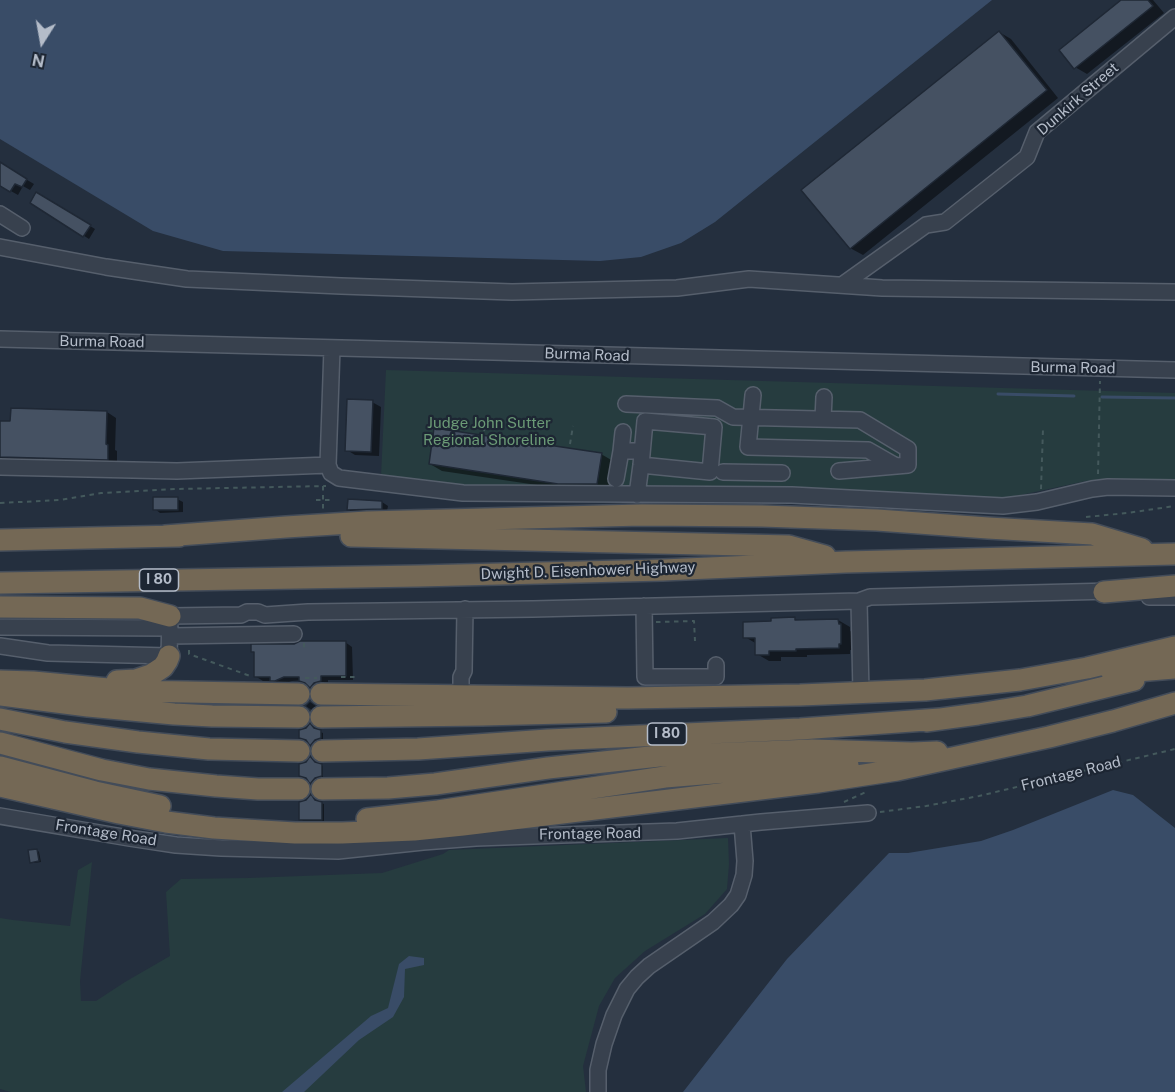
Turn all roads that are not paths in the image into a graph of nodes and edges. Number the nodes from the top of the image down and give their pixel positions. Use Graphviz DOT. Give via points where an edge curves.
graph roads {
  1 [pos="1175,17"];
  2 [pos="0,214"];
  3 [pos="22,228"];
  4 [pos="0,247"];
  5 [pos="842,285"];
  6 [pos="1175,292"];
  7 [pos="0,339"];
  8 [pos="332,348"];
  9 [pos="1175,370"];
  10 [pos="753,395"];
  11 [pos="824,397"];
  12 [pos="626,404"];
  13 [pos="751,418"];
  14 [pos="823,419"];
  15 [pos="623,432"];
  16 [pos="748,447"];
  17 [pos="621,450"];
  18 [pos="641,458"];
  19 [pos="328,465"];
  20 [pos="896,466"];
  21 [pos="0,468"];
  22 [pos="839,471"];
  23 [pos="723,472"];
  24 [pos="753,472"];
  25 [pos="782,473"];
  26 [pos="616,479"];
  27 [pos="1175,488"];
  28 [pos="637,495"];
  29 [pos="165,536"];
  30 [pos="0,540"];
  31 [pos="1167,554"];
  32 [pos="846,562"];
  33 [pos="0,583"];
  34 [pos="1175,587"];
  35 [pos="1104,591"];
  36 [pos="1175,597"];
  37 [pos="859,601"];
  38 [pos="644,606"];
  39 [pos="0,607"];
  40 [pos="465,609"];
  41 [pos="0,627"];
  42 [pos="67,627"];
  43 [pos="170,634"];
  44 [pos="300,638"];
  45 [pos="0,646"];
  46 [pos="1175,647"];
  47 [pos="67,653"];
  48 [pos="716,665"];
  49 [pos="1175,668"];
  50 [pos="0,672"];
  51 [pos="0,676"];
  52 [pos="0,681"];
  53 [pos="45,683"];
  54 [pos="861,693"];
  55 [pos="1175,693"];
  56 [pos="299,694"];
  57 [pos="321,694"];
  58 [pos="0,695"];
  59 [pos="461,696"];
  60 [pos="1175,703"];
  61 [pos="299,717"];
  62 [pos="321,717"];
  63 [pos="0,718"];
  64 [pos="940,719"];
  65 [pos="0,743"];
  66 [pos="800,750"];
  67 [pos="299,751"];
  68 [pos="322,751"];
  69 [pos="944,751"];
  70 [pos="0,756"];
  71 [pos="0,767"];
  72 [pos="102,770"];
  73 [pos="0,786"];
  74 [pos="299,789"];
  75 [pos="322,789"];
  76 [pos="868,813"];
  77 [pos="0,816"];
  78 [pos="742,824"];
  79 [pos="598,1092"];
  1 -- 5 [label="street, Dunkirk Street" via="1036,132 1027,158 945,222 926,225"];
  2 -- 3 [label="street"];
  4 -- 5 [label="street" via="187,279 512,292 677,288 749,279"];
  5 -- 6 [label="street"];
  7 -- 8 [label="street, Burma Road"];
  8 -- 9 [label="street, Burma Road"];
  8 -- 19 [label="street"];
  10 -- 13 [label="street"];
  11 -- 14 [label="street"];
  12 -- 13 [label="street" via="717,408 733,417"];
  13 -- 14 [label="street"];
  13 -- 16 [label="street"];
  14 -- 20 [label="street" via="860,420 908,449 908,465"];
  15 -- 17 [label="street"];
  16 -- 20 [label="street" via="868,450"];
  16 -- 24 [label="street"];
  17 -- 18 [label="street"];
  17 -- 26 [label="street"];
  18 -- 18 [label="street" via="645,421 714,427 710,472"];
  18 -- 28 [label="street"];
  19 -- 21 [label="street" via="177,471"];
  19 -- 28 [label="street" via="339,478 463,493"];
  20 -- 22 [label="street"];
  23 -- 24 [label="street"];
  24 -- 25 [label="street"];
  27 -- 28 [label="street" via="1108,487 1003,506 792,495"];
  29 -- 30 [label="highway"];
  29 -- 31 [label="highway" via="367,522 762,516 1092,534"];
  29 -- 32 [label="highway" via="272,534 789,546"];
  31 -- 32 [label="highway, Dwight D. Eisenhower Highway / I 80"];
  32 -- 33 [label="highway, Dwight D. Eisenhower Highway / I 80" via="474,575"];
  34 -- 35 [label="highway"];
  35 -- 37 [label="street" via="870,597"];
  36 -- 37 [label="street" via="870,605"];
  37 -- 38 [label="street"];
  37 -- 54 [label="street"];
  38 -- 40 [label="street"];
  38 -- 48 [label="street" via="645,677 716,676"];
  39 -- 43 [label="highway" via="140,608"];
  40 -- 43 [label="street" via="265,615 252,612"];
  40 -- 59 [label="street"];
  41 -- 42 [label="street"];
  42 -- 43 [label="street"];
  42 -- 47 [label="street"];
  43 -- 44 [label="street"];
  43 -- 47 [label="street"];
  43 -- 50 [label="highway" via="166,664 143,678 128,681"];
  45 -- 47 [label="street"];
  46 -- 54 [label="highway" via="1020,680"];
  49 -- 62 [label="highway, I 80" via="1098,674 975,696 887,704"];
  49 -- 64 [label="highway, I 80" via="1054,700"];
  51 -- 53 [label="highway"];
  52 -- 53 [label="highway"];
  53 -- 56 [label="highway" via="140,692"];
  54 -- 59 [label="highway" via="620,698"];
  55 -- 69 [label="highway, I 80" via="1071,724"];
  57 -- 59 [label="highway"];
  58 -- 61 [label="highway" via="174,714"];
  60 -- 73 [label="highway" via="1028,742 858,777 406,830 295,833 214,828 142,818"];
  63 -- 67 [label="highway" via="138,742"];
  64 -- 66 [label="highway, I 80"];
  64 -- 68 [label="highway, I 80"];
  65 -- 72 [label="highway"];
  66 -- 69 [label="highway, I 80"];
  66 -- 75 [label="highway, I 80" via="658,756 435,784"];
  69 -- 71 [label="highway" via="839,766 665,777 430,812 331,821 246,818 179,809"];
  70 -- 72 [label="highway"];
  72 -- 74 [label="highway" via="206,786"];
  76 -- 78 [label="street, Frontage Road"];
  77 -- 78 [label="street, Frontage Road" via="176,845 338,851 476,838 662,832"];
  78 -- 79 [label="street" via="745,861 738,895 720,916 649,966 627,989 604,1044"];
}
